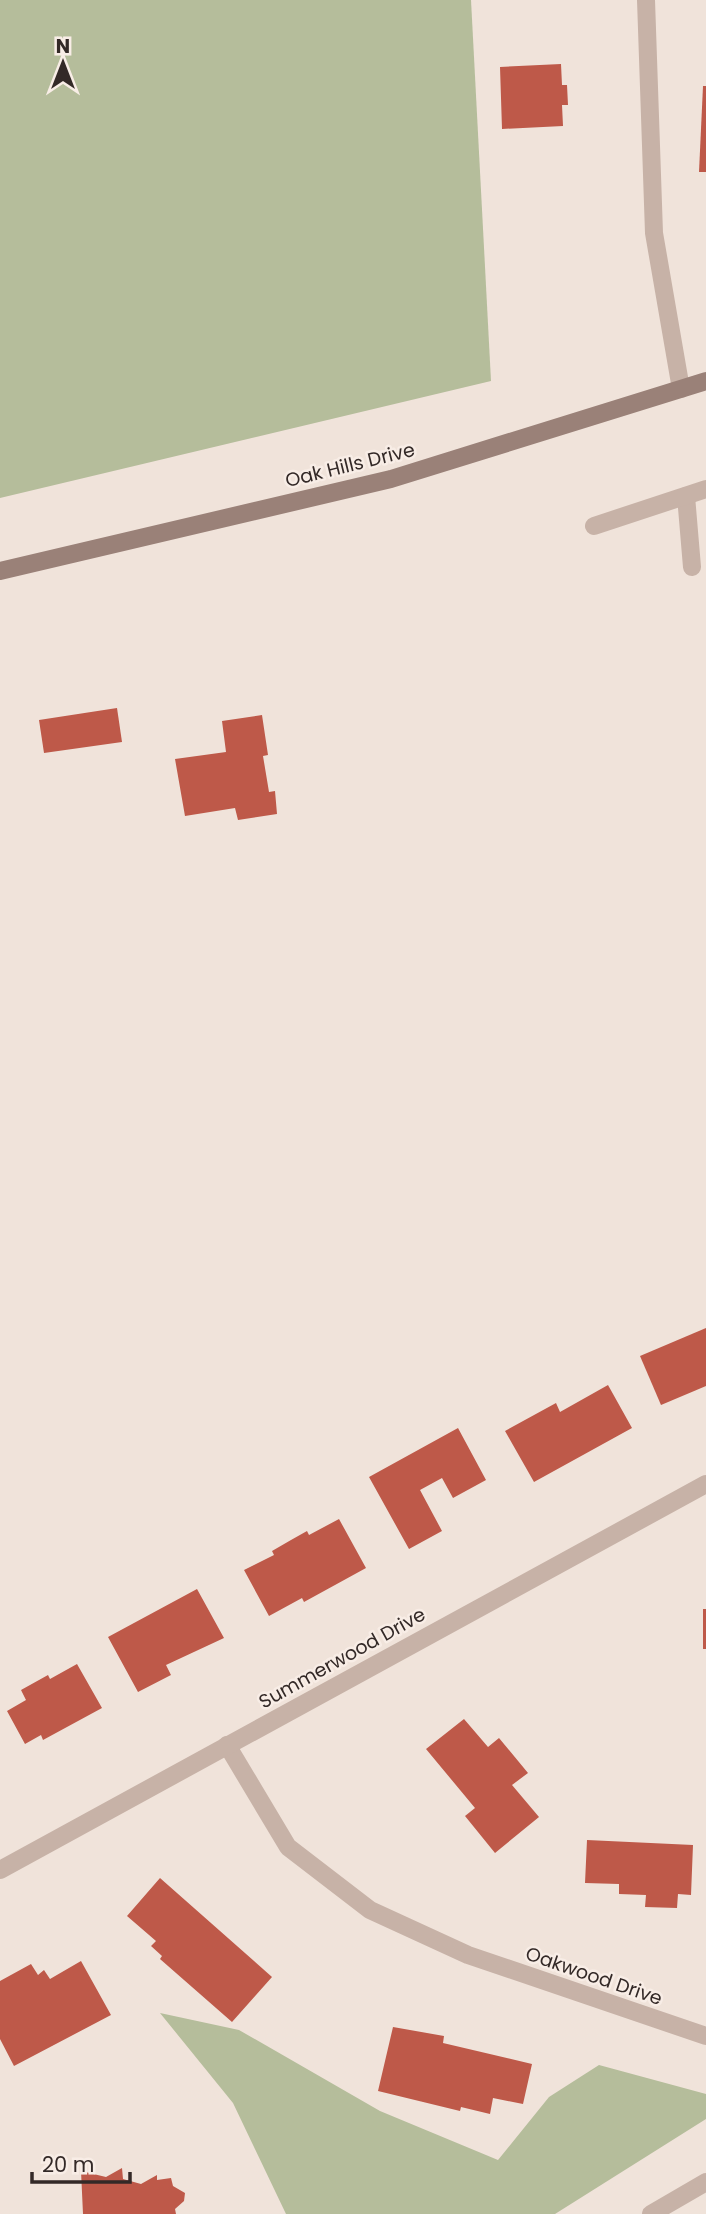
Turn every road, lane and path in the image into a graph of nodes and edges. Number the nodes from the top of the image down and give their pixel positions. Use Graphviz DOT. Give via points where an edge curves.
graph roads {
  1 [pos="646,0"];
  2 [pos="706,381"];
  3 [pos="681,388"];
  4 [pos="706,489"];
  5 [pos="686,496"];
  6 [pos="594,526"];
  7 [pos="692,567"];
  8 [pos="0,571"];
  9 [pos="706,1484"];
  10 [pos="227,1745"];
  11 [pos="0,1870"];
  12 [pos="706,2036"];
  13 [pos="706,2182"];
  14 [pos="651,2214"];
  1 -- 3 [label="street" via="654,233"];
  2 -- 3 [label="main road, Oak Hills Drive"];
  3 -- 8 [label="main road, Oak Hills Drive" via="391,479"];
  4 -- 5 [label="street"];
  5 -- 6 [label="street"];
  5 -- 7 [label="street"];
  9 -- 10 [label="street, Summerwood Drive"];
  10 -- 11 [label="street, Summerwood Drive"];
  10 -- 12 [label="street, Oakwood Drive" via="288,1847 370,1910 467,1955"];
  13 -- 14 [label="street"];
}
